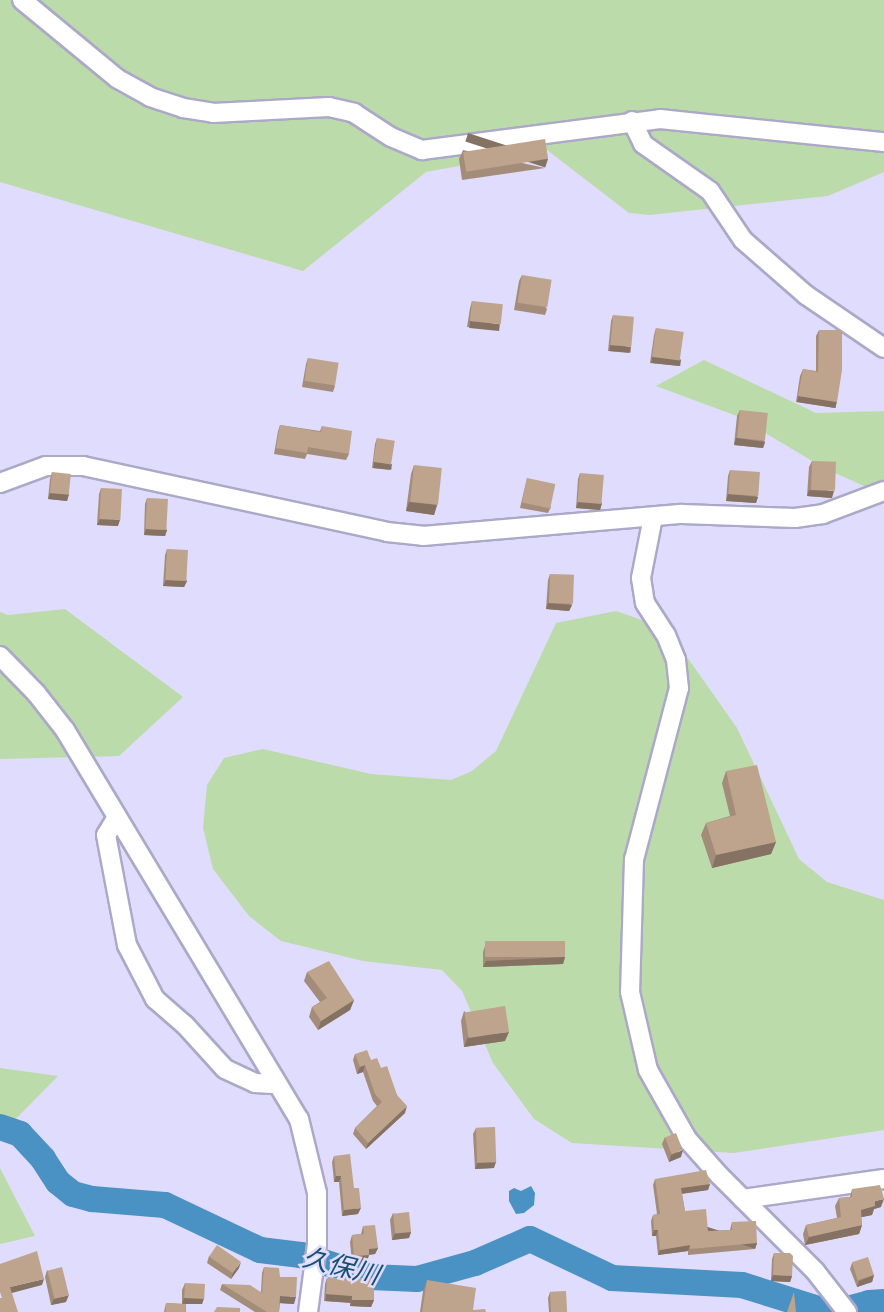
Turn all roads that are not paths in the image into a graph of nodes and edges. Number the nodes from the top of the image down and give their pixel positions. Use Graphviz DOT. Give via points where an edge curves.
graph roads {
  1 [pos="22,0"];
  2 [pos="632,121"];
  3 [pos="884,142"];
  4 [pos="884,348"];
  5 [pos="0,483"];
  6 [pos="884,491"];
  7 [pos="653,517"];
  8 [pos="0,656"];
  9 [pos="117,817"];
  10 [pos="278,1084"];
  11 [pos="884,1179"];
  12 [pos="743,1199"];
  13 [pos="845,1308"];
  14 [pos="308,1312"];
  1 -- 2 [label="street" via="118,79 183,108 213,113 329,107 354,113 391,138 422,149"];
  2 -- 3 [label="street" via="660,119"];
  2 -- 4 [label="street" via="643,144 710,191 743,240 806,295"];
  5 -- 7 [label="street" via="46,466 83,466 423,536"];
  6 -- 7 [label="street" via="823,514 795,519"];
  7 -- 12 [label="street" via="641,578 645,603 676,660 679,688 634,859 630,992 648,1070 669,1112 687,1139"];
  8 -- 9 [label="street" via="65,730"];
  9 -- 10 [label="street"];
  9 -- 10 [label="street" via="106,835 127,945 155,999 225,1069 255,1083"];
  10 -- 14 [label="street" via="299,1119 317,1193 317,1244"];
  11 -- 12 [label="street"];
  12 -- 13 [label="street"];
}
